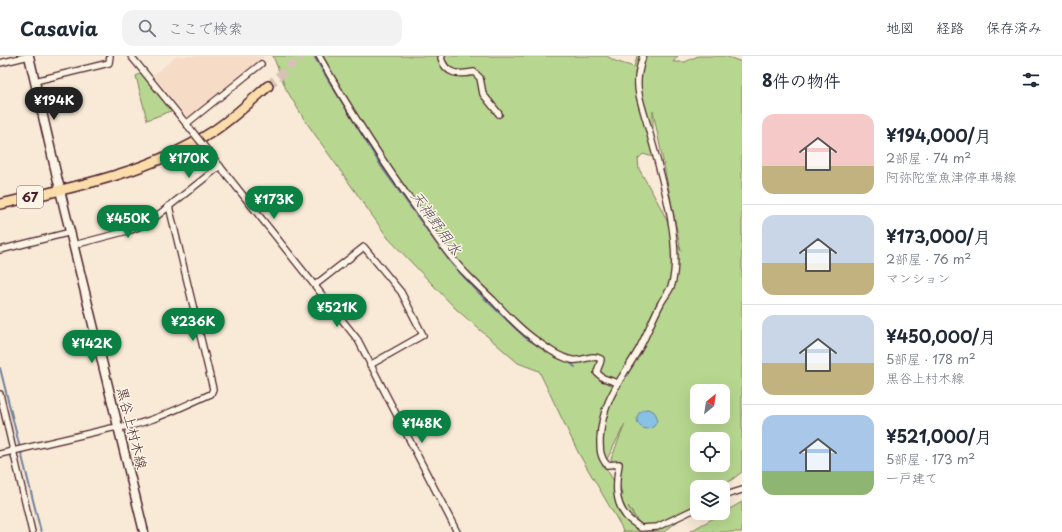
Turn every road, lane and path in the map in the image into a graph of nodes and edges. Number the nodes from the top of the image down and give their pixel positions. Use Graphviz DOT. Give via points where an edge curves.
graph roads {
  1 [pos="29,56"];
  2 [pos="110,56"];
  3 [pos="131,56"];
  4 [pos="319,56"];
  5 [pos="442,56"];
  6 [pos="643,56"];
  7 [pos="0,63"];
  8 [pos="260,64"];
  9 [pos="35,81"];
  10 [pos="268,86"];
  11 [pos="499,114"];
  12 [pos="187,125"];
  13 [pos="220,166"];
  14 [pos="60,190"];
  15 [pos="0,204"];
  16 [pos="169,206"];
  17 [pos="71,232"];
  18 [pos="74,245"];
  19 [pos="0,250"];
  20 [pos="315,286"];
  21 [pos="370,365"];
  22 [pos="618,383"];
  23 [pos="0,394"];
  24 [pos="118,428"];
  25 [pos="13,451"];
  26 [pos="0,454"];
  27 [pos="742,490"];
  28 [pos="730,494"];
  29 [pos="690,511"];
  30 [pos="32,532"];
  31 [pos="144,532"];
  32 [pos="457,532"];
  1 -- 7 [label="street"];
  1 -- 9 [label="main road, 黒谷上村木線"];
  2 -- 9 [label="street" via="109,63"];
  3 -- 12 [label="street"];
  4 -- 22 [label="street" via="388,170 444,249 469,277 537,341 558,355 572,360 597,357 601,360 597,373"];
  5 -- 11 [label="street" via="443,64 452,72 461,75 474,72 480,78 483,94"];
  6 -- 22 [label="street" via="637,87 671,222 675,253 674,270 672,286 662,301 640,348"];
  8 -- 12 [label="street"];
  9 -- 14 [label="main road, 黒谷上村木線"];
  10 -- 14 [label="main road, 67" via="212,132 167,156 112,177"];
  12 -- 13 [label="street, bridge"];
  13 -- 16 [label="street"];
  13 -- 20 [label="street"];
  14 -- 15 [label="main road, 67"];
  14 -- 17 [label="main road, 黒谷上村木線"];
  16 -- 18 [label="street" via="148,223 131,230"];
  16 -- 24 [label="street" via="213,389 211,394 152,418"];
  17 -- 18 [label="main road, 黒谷上村木線"];
  17 -- 19 [label="street"];
  18 -- 24 [label="main road, 黒谷上村木線"];
  20 -- 21 [label="street" via="358,340"];
  20 -- 21 [label="street" via="364,247 401,292 423,335"];
  21 -- 32 [label="street"];
  22 -- 29 [label="street" via="607,403 601,425 600,449 602,459 607,465 619,464 616,479 619,504 627,517 641,528 657,527"];
  23 -- 25 [label="street"];
  24 -- 25 [label="street"];
  24 -- 31 [label="main road, 黒谷上村木線"];
  25 -- 26 [label="street"];
  25 -- 30 [label="street"];
  27 -- 28 [label="street"];
}
